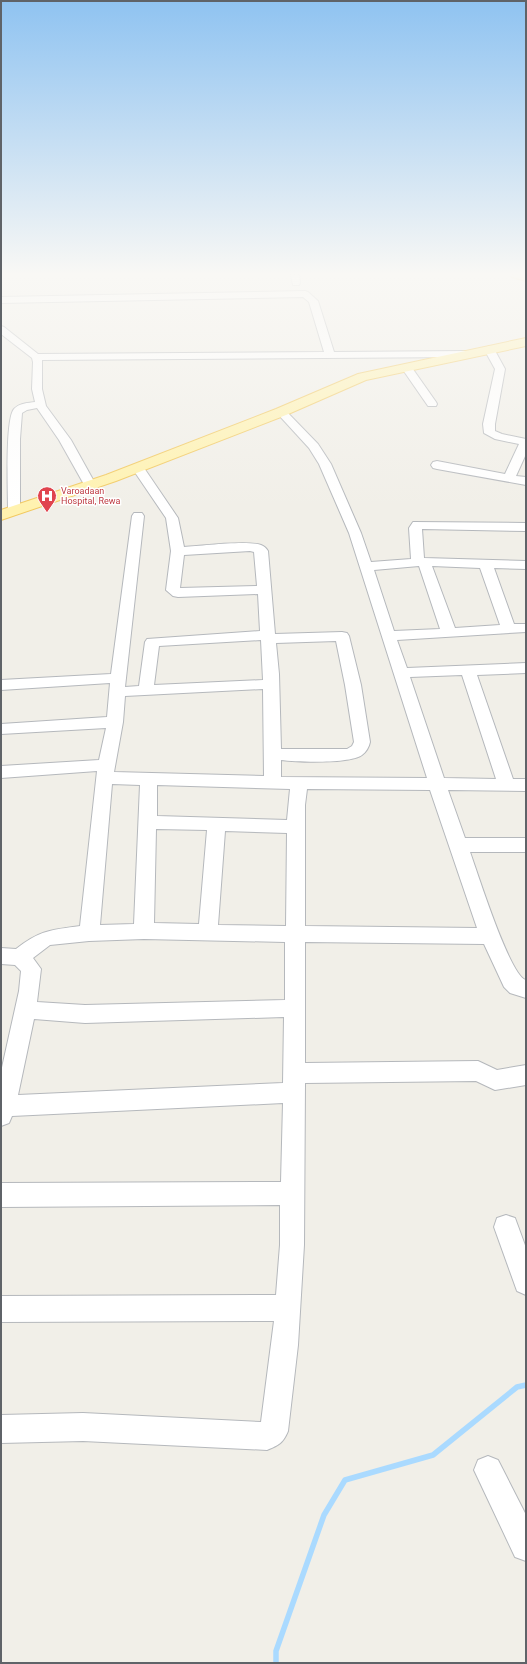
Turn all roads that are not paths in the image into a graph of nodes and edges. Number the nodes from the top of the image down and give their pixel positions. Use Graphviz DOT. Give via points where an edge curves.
graph roads {
  1 [pos="31,353"];
  2 [pos="472,353"];
  3 [pos="491,353"];
  4 [pos="330,354"];
  5 [pos="466,354"];
  6 [pos="36,357"];
  7 [pos="406,367"];
  8 [pos="41,404"];
  9 [pos="432,404"];
  10 [pos="281,412"];
  11 [pos="526,442"];
  12 [pos="437,465"];
  13 [pos="138,468"];
  14 [pos="509,478"];
  15 [pos="526,480"];
  16 [pos="90,485"];
  17 [pos="14,510"];
  18 [pos="1,514"];
  19 [pos="138,516"];
  20 [pos="526,527"];
  21 [pos="178,551"];
  22 [pos="421,562"];
  23 [pos="485,563"];
  24 [pos="526,565"];
  25 [pos="366,567"];
  26 [pos="264,590"];
  27 [pos="508,628"];
  28 [pos="526,628"];
  29 [pos="449,632"];
  30 [pos="389,636"];
  31 [pos="268,637"];
  32 [pos="468,671"];
  33 [pos="524,673"];
  34 [pos="401,674"];
  35 [pos="271,684"];
  36 [pos="1,685"];
  37 [pos="117,685"];
  38 [pos="146,691"];
  39 [pos="115,722"];
  40 [pos="1,729"];
  41 [pos="272,754"];
  42 [pos="1,772"];
  43 [pos="105,772"];
  44 [pos="149,780"];
  45 [pos="273,782"];
  46 [pos="299,783"];
  47 [pos="437,784"];
  48 [pos="506,784"];
  49 [pos="526,785"];
  50 [pos="148,822"];
  51 [pos="217,824"];
  52 [pos="296,827"];
  53 [pos="458,845"];
  54 [pos="526,845"];
  55 [pos="144,931"];
  56 [pos="208,932"];
  57 [pos="89,933"];
  58 [pos="296,934"];
  59 [pos="490,936"];
  60 [pos="10,956"];
  61 [pos="526,989"];
  62 [pos="295,1008"];
  63 [pos="25,1010"];
  64 [pos="526,1075"];
  65 [pos="294,1082"];
  66 [pos="3,1111"];
  67 [pos="293,1193"];
  68 [pos="1,1195"];
  69 [pos="506,1227"];
  70 [pos="526,1282"];
  71 [pos="288,1308"];
  72 [pos="1,1309"];
  73 [pos="1,1429"];
  74 [pos="488,1470"];
  75 [pos="526,1546"];
  1 -- 6 [label="street"];
  2 -- 5 [label="main road"];
  3 -- 11 [label="street" via="500,369 490,433"];
  4 -- 5 [label="street"];
  4 -- 6 [label="street"];
  5 -- 7 [label="main road"];
  6 -- 8 [label="street" via="37,389"];
  7 -- 9 [label="street"];
  7 -- 10 [label="main road" via="362,376"];
  8 -- 16 [label="street"];
  8 -- 17 [label="street" via="24,407 18,413 14,439"];
  10 -- 13 [label="main road"];
  10 -- 25 [label="street" via="307,438 324,464 355,533"];
  11 -- 14 [label="street"];
  12 -- 14 [label="street"];
  13 -- 16 [label="main road"];
  13 -- 21 [label="street" via="172,518"];
  14 -- 15 [label="street"];
  16 -- 17 [label="main road"];
  17 -- 18 [label="main road"];
  19 -- 37 [label="street"];
  20 -- 22 [label="street" via="418,525 414,528"];
  21 -- 26 [label="street" via="258,548 261,551"];
  21 -- 26 [label="street" via="173,590 178,593"];
  22 -- 23 [label="street"];
  22 -- 25 [label="street"];
  22 -- 29 [label="street"];
  23 -- 24 [label="street"];
  23 -- 27 [label="street"];
  25 -- 30 [label="street"];
  26 -- 31 [label="street"];
  27 -- 28 [label="street"];
  27 -- 29 [label="street"];
  29 -- 30 [label="street"];
  30 -- 34 [label="street"];
  31 -- 35 [label="street"];
  31 -- 38 [label="street" via="152,642"];
  31 -- 41 [label="street" via="342,636 362,742 361,748 349,755"];
  32 -- 33 [label="street"];
  32 -- 34 [label="street"];
  32 -- 48 [label="street"];
  34 -- 47 [label="street"];
  35 -- 38 [label="street"];
  35 -- 41 [label="street"];
  36 -- 37 [label="street"];
  37 -- 38 [label="street"];
  37 -- 39 [label="street"];
  39 -- 40 [label="street"];
  39 -- 43 [label="street"];
  41 -- 45 [label="street"];
  42 -- 43 [label="street"];
  43 -- 44 [label="street"];
  43 -- 57 [label="street"];
  44 -- 45 [label="street"];
  44 -- 50 [label="street"];
  45 -- 46 [label="street"];
  46 -- 47 [label="street"];
  46 -- 52 [label="street"];
  47 -- 48 [label="street"];
  47 -- 53 [label="street"];
  48 -- 49 [label="street"];
  50 -- 51 [label="street"];
  50 -- 55 [label="street"];
  51 -- 52 [label="street"];
  51 -- 56 [label="street"];
  52 -- 58 [label="street"];
  53 -- 54 [label="street"];
  53 -- 59 [label="street"];
  55 -- 56 [label="street"];
  55 -- 57 [label="street"];
  56 -- 58 [label="street"];
  57 -- 60 [label="street" via="48,938"];
  58 -- 59 [label="street"];
  58 -- 62 [label="street"];
  59 -- 61 [label="street" via="511,981"];
  60 -- 63 [label="street" via="31,969"];
  62 -- 63 [label="street" via="85,1014"];
  62 -- 65 [label="street"];
  63 -- 66 [label="street"];
  64 -- 65 [label="street" via="495,1080 478,1071"];
  65 -- 66 [label="street"];
  65 -- 67 [label="street"];
  67 -- 68 [label="street"];
  67 -- 71 [label="street"];
  69 -- 70 [label="street"];
  71 -- 72 [label="street"];
  71 -- 73 [label="street" via="277,1416 274,1431 267,1436 83,1427"];
  74 -- 75 [label="street"];
}
